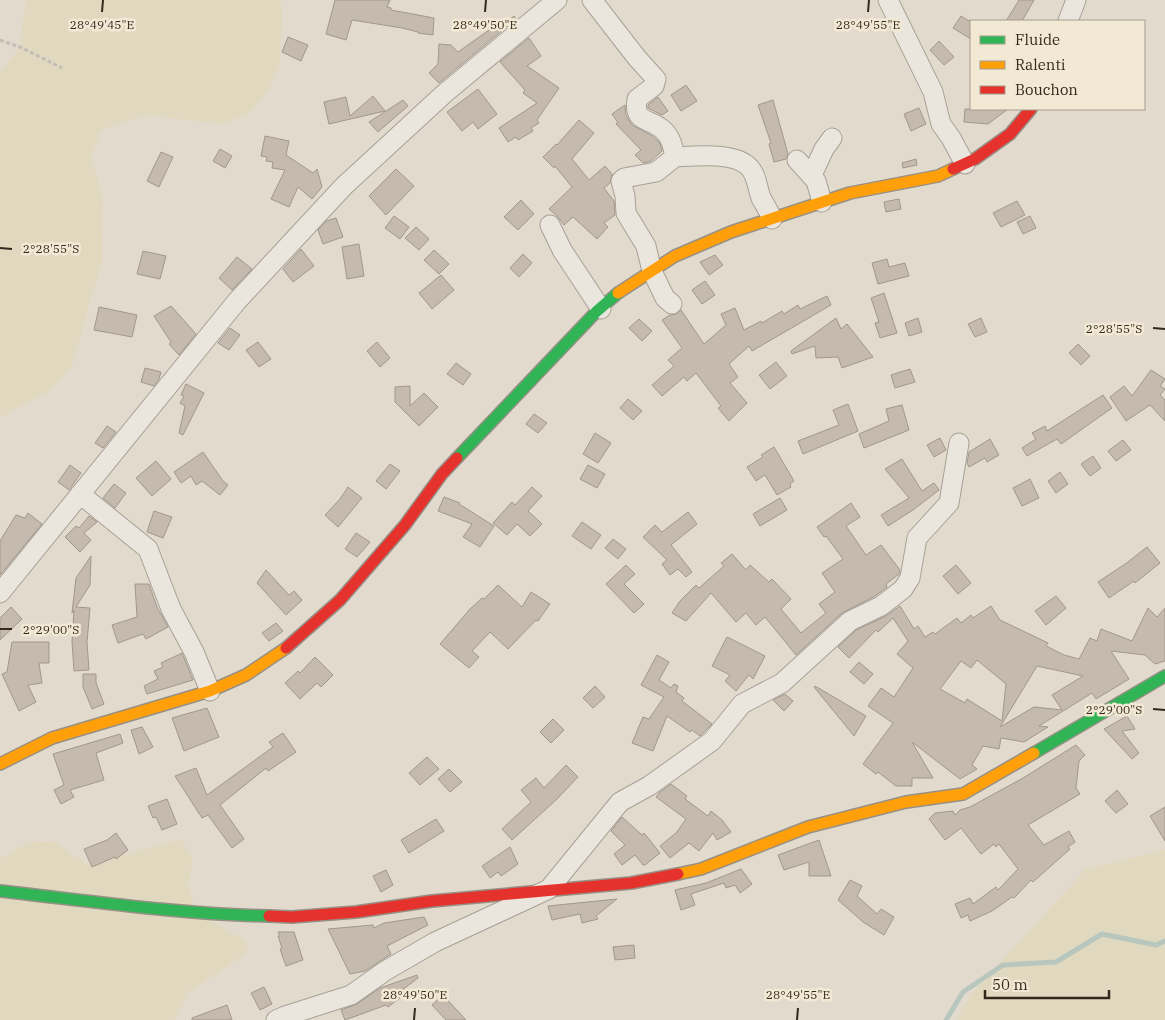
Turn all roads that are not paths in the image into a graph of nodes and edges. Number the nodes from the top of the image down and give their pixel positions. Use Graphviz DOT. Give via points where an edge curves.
graph roads {
  1 [pos="557,0"];
  2 [pos="592,0"];
  3 [pos="888,0"];
  4 [pos="1076,0"];
  5 [pos="1068,20"];
  6 [pos="1030,110"];
  7 [pos="832,138"];
  8 [pos="675,157"];
  9 [pos="797,160"];
  10 [pos="965,164"];
  11 [pos="812,175"];
  12 [pos="822,202"];
  13 [pos="772,219"];
  14 [pos="550,225"];
  15 [pos="652,271"];
  16 [pos="672,304"];
  17 [pos="601,308"];
  18 [pos="960,443"];
  19 [pos="80,494"];
  20 [pos="2,588"];
  21 [pos="1165,676"];
  22 [pos="210,691"];
  23 [pos="0,764"];
  24 [pos="549,890"];
  25 [pos="0,891"];
  26 [pos="276,1020"];
  1 -- 19 [label="street" via="445,92 344,186 237,301"];
  2 -- 8 [label="street" via="656,79 654,86 637,99 636,108 640,118 662,128 671,139"];
  3 -- 10 [label="street" via="933,92 941,124"];
  4 -- 5 [label="street"];
  6 -- 10 [label="street" via="1010,134"];
  7 -- 11 [label="street"];
  8 -- 13 [label="street" via="710,156 740,160 749,166 755,177"];
  8 -- 15 [label="street" via="656,172 621,181 626,214 646,246"];
  9 -- 11 [label="street"];
  10 -- 12 [label="street" via="938,176"];
  11 -- 12 [label="street"];
  12 -- 13 [label="street"];
  13 -- 15 [label="street" via="675,256"];
  14 -- 17 [label="street" via="562,250"];
  15 -- 16 [label="street" via="665,298"];
  15 -- 17 [label="street" via="622,289"];
  17 -- 22 [label="street" via="442,474 405,525 340,600 286,648 246,675"];
  18 -- 24 [label="street" via="949,503 917,538 910,578 903,588 881,606 850,621 782,683 742,704 712,741 649,786 620,802"];
  19 -- 20 [label="street"];
  19 -- 22 [label="street" via="148,549 171,609"];
  21 -- 24 [label="street" via="963,794 906,802 808,827 701,869 631,883"];
  22 -- 23 [label="street" via="52,738"];
  24 -- 25 [label="street" via="292,916 224,915"];
  24 -- 26 [label="street" via="435,942 351,995"];
}
